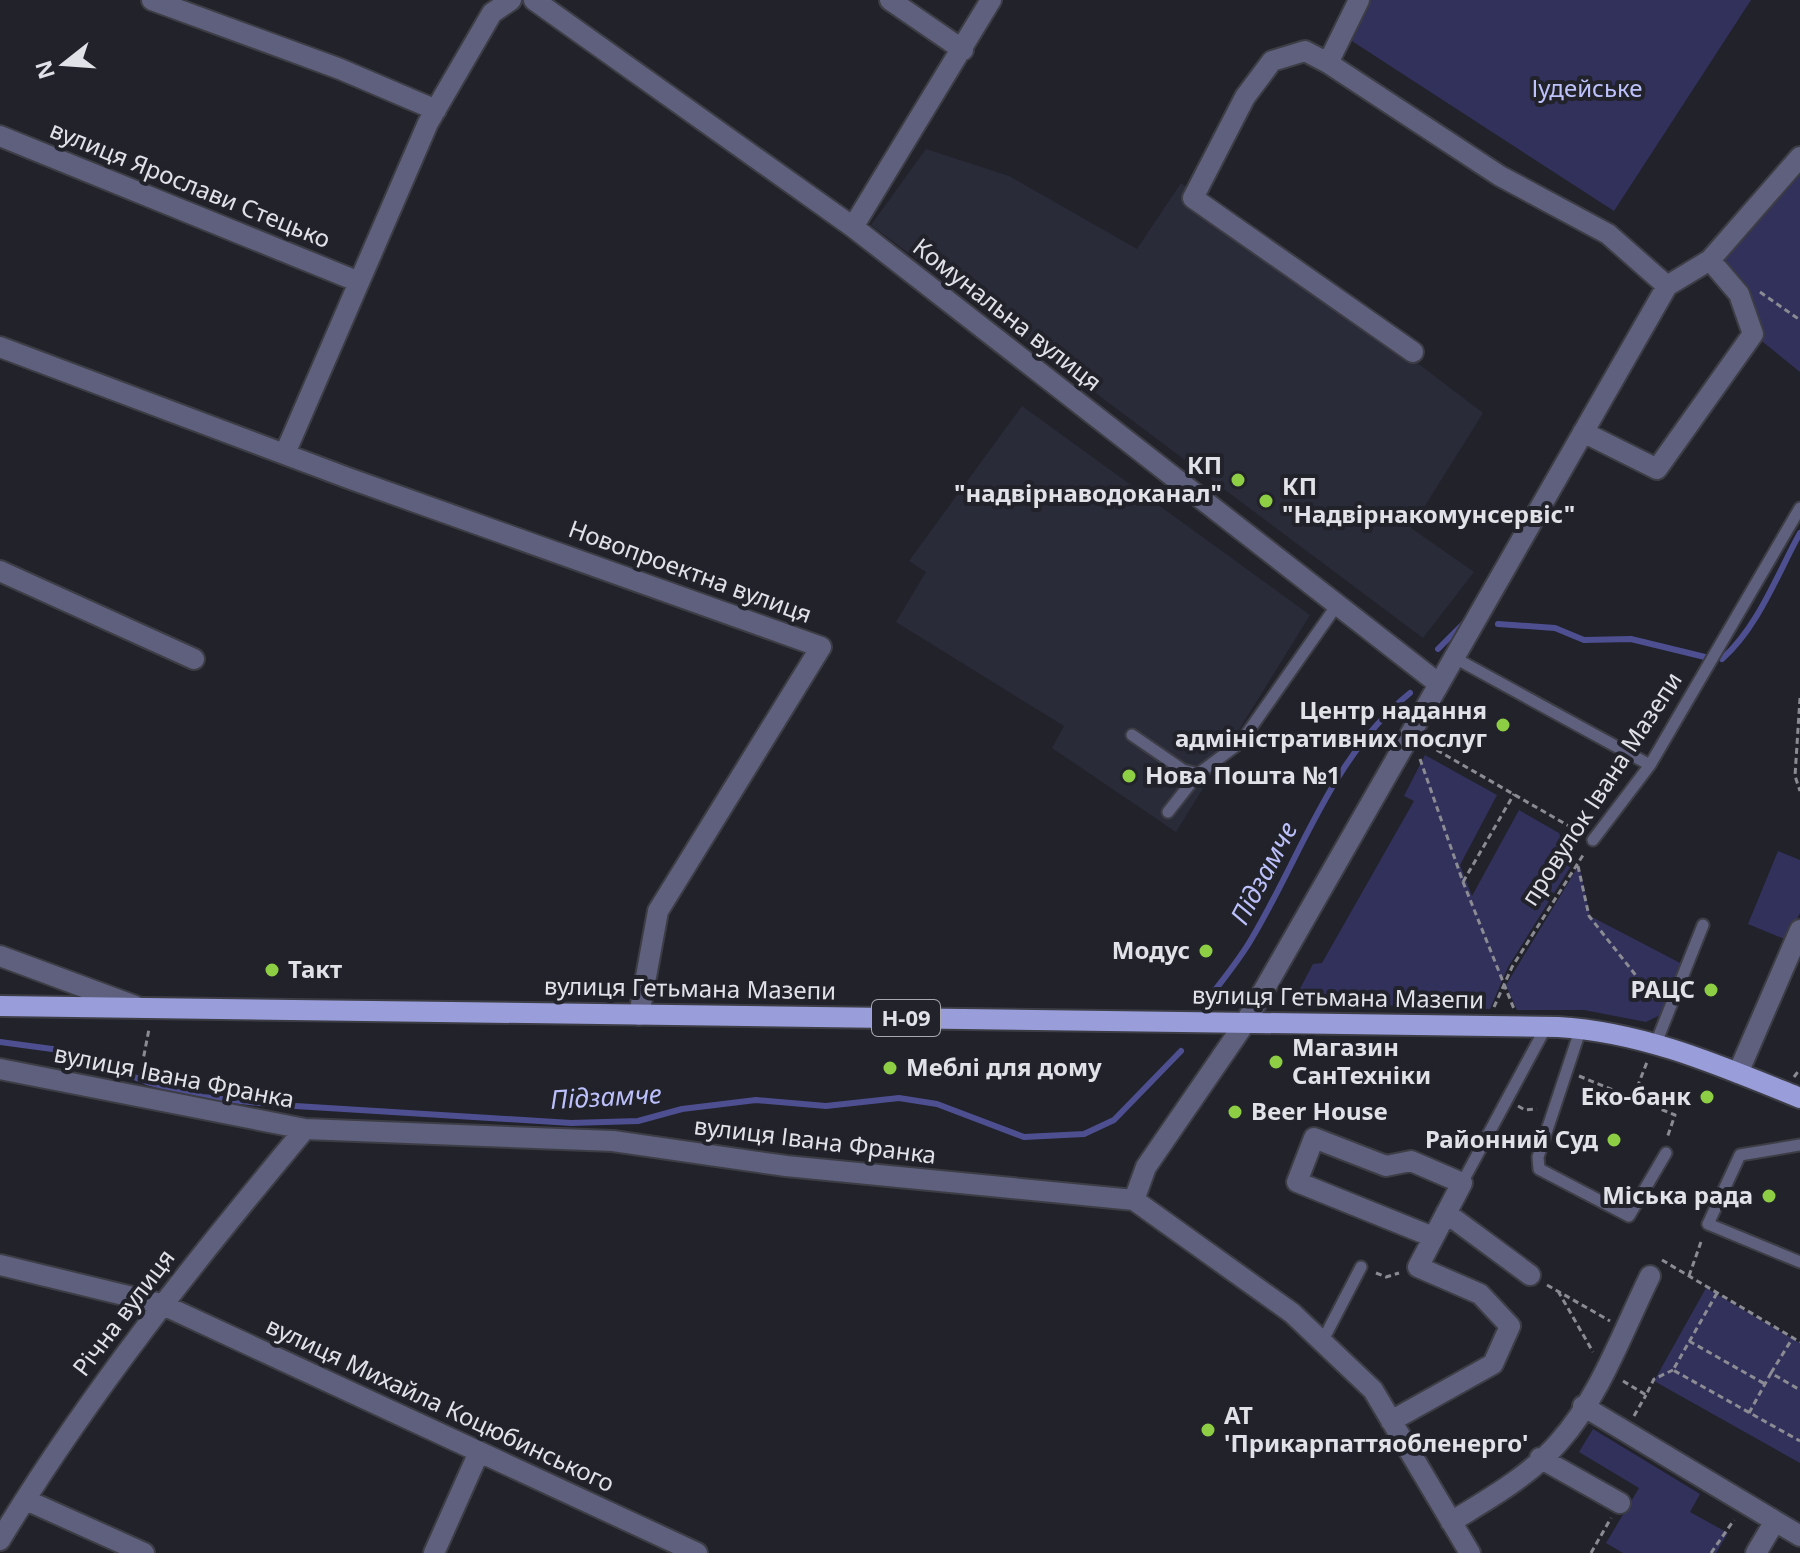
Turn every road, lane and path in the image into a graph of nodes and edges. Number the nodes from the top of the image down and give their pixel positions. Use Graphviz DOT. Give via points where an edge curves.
graph roads {
  1 [pos="152,0"];
  2 [pos="511,0"];
  3 [pos="534,0"];
  4 [pos="890,0"];
  5 [pos="991,0"];
  6 [pos="1359,0"];
  7 [pos="963,50"];
  8 [pos="1328,63"];
  9 [pos="436,110"];
  10 [pos="0,136"];
  11 [pos="1800,157"];
  12 [pos="853,227"];
  13 [pos="1710,260"];
  14 [pos="359,282"];
  15 [pos="1667,286"];
  16 [pos="0,347"];
  17 [pos="1413,352"];
  18 [pos="1583,432"];
  19 [pos="286,451"];
  20 [pos="1800,508"];
  21 [pos="0,571"];
  22 [pos="1337,605"];
  23 [pos="1453,657"];
  24 [pos="194,659"];
  25 [pos="1439,684"];
  26 [pos="1800,698"];
  27 [pos="1132,735"];
  28 [pos="1428,745"];
  29 [pos="1420,759"];
  30 [pos="1650,765"];
  31 [pos="1198,774"];
  32 [pos="1800,791"];
  33 [pos="1514,794"];
  34 [pos="1168,812"];
  35 [pos="1593,840"];
  36 [pos="1578,864"];
  37 [pos="1463,882"];
  38 [pos="1703,925"];
  39 [pos="1800,930"];
  40 [pos="0,956"];
  41 [pos="1504,985"];
  42 [pos="1656,1002"];
  43 [pos="0,1006"];
  44 [pos="1492,1011"];
  45 [pos="1515,1012"];
  46 [pos="639,1015"];
  47 [pos="146,1018"];
  48 [pos="1245,1023"];
  49 [pos="1546,1027"];
  50 [pos="1581,1028"];
  51 [pos="1652,1051"];
  52 [pos="0,1069"];
  53 [pos="1567,1071"];
  54 [pos="1738,1073"];
  55 [pos="137,1096"];
  56 [pos="1633,1098"];
  57 [pos="1800,1098"];
  58 [pos="1508,1101"];
  59 [pos="1555,1108"];
  60 [pos="305,1129"];
  61 [pos="1800,1145"];
  62 [pos="1666,1153"];
  63 [pos="1462,1183"];
  64 [pos="1134,1200"];
  65 [pos="1446,1213"];
  66 [pos="1708,1224"];
  67 [pos="1433,1237"];
  68 [pos="1800,1262"];
  69 [pos="0,1265"];
  70 [pos="1361,1267"];
  71 [pos="1418,1267"];
  72 [pos="1530,1275"];
  73 [pos="1650,1276"];
  74 [pos="1689,1276"];
  75 [pos="1558,1291"];
  76 [pos="1717,1293"];
  77 [pos="161,1304"];
  78 [pos="1624,1329"];
  79 [pos="1792,1338"];
  80 [pos="1689,1341"];
  81 [pos="1322,1342"];
  82 [pos="1800,1342"];
  83 [pos="1604,1370"];
  84 [pos="1673,1370"];
  85 [pos="1771,1373"];
  86 [pos="1765,1384"];
  87 [pos="1800,1390"];
  88 [pos="1646,1395"];
  89 [pos="1583,1406"];
  90 [pos="1749,1413"];
  91 [pos="1391,1421"];
  92 [pos="1626,1432"];
  93 [pos="1800,1441"];
  94 [pos="479,1452"];
  95 [pos="1540,1458"];
  96 [pos="26,1500"];
  97 [pos="1620,1503"];
  98 [pos="1746,1503"];
  99 [pos="1775,1521"];
  100 [pos="1451,1522"];
  101 [pos="2,1534"];
  102 [pos="1800,1536"];
  103 [pos="144,1553"];
  104 [pos="434,1553"];
  105 [pos="697,1553"];
  106 [pos="1470,1553"];
  107 [pos="1591,1553"];
  108 [pos="1711,1553"];
  109 [pos="1756,1553"];
  1 -- 9 [label="street"];
  2 -- 9 [label="street" via="492,13"];
  3 -- 12 [label="street, Комунальна вулиця"];
  4 -- 7 [label="street"];
  5 -- 7 [label="street"];
  6 -- 8 [label="street"];
  7 -- 12 [label="street"];
  8 -- 15 [label="street" via="1500,176 1608,234"];
  8 -- 17 [label="street" via="1305,51 1272,61 1245,97 1193,198"];
  9 -- 14 [label="street"];
  10 -- 14 [label="street, вулиця Ярослави Стецько"];
  11 -- 13 [label="street"];
  12 -- 22 [label="street, Комунальна вулиця"];
  13 -- 15 [label="street"];
  13 -- 18 [label="street" via="1739,294 1753,334 1657,469"];
  14 -- 19 [label="street"];
  15 -- 18 [label="street"];
  16 -- 19 [label="street, Новопроектна вулиця"];
  18 -- 23 [label="street"];
  19 -- 46 [label="street, Новопроектна вулиця" via="348,478 821,647 658,911"];
  20 -- 30 [label="lane, провулок Івана Мазепи"];
  21 -- 24 [label="street"];
  22 -- 25 [label="street, Комунальна вулиця"];
  22 -- 31 [label="lane" via="1241,742"];
  23 -- 25 [label="street"];
  23 -- 30 [label="lane"];
  25 -- 48 [label="street"];
  26 -- 32 [label="path" via="1795,776"];
  27 -- 31 [label="lane" via="1183,770"];
  28 -- 33 [label="path"];
  29 -- 37 [label="path"];
  30 -- 35 [label="lane, провулок Івана Мазепи"];
  31 -- 34 [label="lane"];
  33 -- 35 [label="path"];
  33 -- 37 [label="path"];
  35 -- 36 [label="path, провулок Івана Мазепи"];
  36 -- 41 [label="path, провулок Івана Мазепи"];
  36 -- 42 [label="path" via="1589,916"];
  37 -- 41 [label="path"];
  38 -- 51 [label="lane"];
  39 -- 54 [label="street"];
  40 -- 47 [label="street"];
  41 -- 44 [label="path, провулок Івана Мазепи"];
  41 -- 45 [label="path"];
  43 -- 47 [label="main road, вулиця Гетьмана Мазепи / Н-09"];
  46 -- 47 [label="main road, вулиця Гетьмана Мазепи / Н-09"];
  46 -- 48 [label="main road, вулиця Гетьмана Мазепи / Н-09"];
  47 -- 55 [label="path"];
  48 -- 49 [label="main road, вулиця Гетьмана Мазепи / Н-09"];
  48 -- 64 [label="street" via="1146,1167"];
  49 -- 50 [label="main road, вулиця Гетьмана Мазепи / Н-09"];
  49 -- 58 [label="lane"];
  50 -- 51 [label="main road, вулиця Гетьмана Мазепи / Н-09"];
  50 -- 53 [label="lane"];
  51 -- 54 [label="main road, вулиця Гетьмана Мазепи / Н-09"];
  51 -- 56 [label="path"];
  52 -- 55 [label="street, вулиця Івана Франка"];
  53 -- 56 [label="path"];
  53 -- 59 [label="lane"];
  54 -- 57 [label="main road, вулиця Гетьмана Мазепи / Н-09"];
  55 -- 60 [label="street, вулиця Івана Франка"];
  56 -- 62 [label="path" via="1675,1115"];
  58 -- 59 [label="path" via="1525,1110"];
  58 -- 63 [label="lane"];
  59 -- 62 [label="lane" via="1538,1157 1539,1169 1629,1216"];
  60 -- 64 [label="street, вулиця Івана Франка" via="613,1141 786,1166"];
  60 -- 77 [label="street, Річна вулиця"];
  61 -- 66 [label="lane" via="1740,1155"];
  63 -- 65 [label="street"];
  63 -- 67 [label="street" via="1411,1161 1386,1166 1314,1138 1297,1182"];
  64 -- 81 [label="street" via="1280,1305"];
  65 -- 67 [label="street"];
  65 -- 72 [label="street"];
  66 -- 68 [label="lane"];
  66 -- 74 [label="path"];
  67 -- 71 [label="street"];
  69 -- 77 [label="street, вулиця Михайла Коцюбинського"];
  70 -- 71 [label="path" via="1386,1277"];
  70 -- 81 [label="lane"];
  71 -- 91 [label="street" via="1480,1294 1510,1326 1493,1364"];
  72 -- 75 [label="path"];
  73 -- 74 [label="path" via="1660,1259"];
  73 -- 78 [label="street"];
  74 -- 76 [label="path"];
  75 -- 78 [label="path"];
  75 -- 83 [label="path"];
  76 -- 79 [label="path"];
  76 -- 80 [label="path"];
  77 -- 94 [label="street, вулиця Михайла Коцюбинського"];
  77 -- 96 [label="street, Річна вулиця"];
  78 -- 83 [label="street"];
  79 -- 82 [label="path"];
  79 -- 85 [label="path"];
  80 -- 84 [label="path"];
  80 -- 86 [label="path"];
  81 -- 91 [label="street" via="1373,1390"];
  83 -- 88 [label="path"];
  83 -- 89 [label="street"];
  84 -- 88 [label="path" via="1654,1379"];
  84 -- 90 [label="path"];
  85 -- 86 [label="path"];
  85 -- 87 [label="path"];
  86 -- 90 [label="path"];
  88 -- 92 [label="path"];
  89 -- 92 [label="street"];
  89 -- 95 [label="street" via="1558,1443"];
  90 -- 93 [label="path"];
  91 -- 100 [label="street"];
  92 -- 98 [label="street"];
  94 -- 104 [label="street"];
  94 -- 105 [label="street, вулиця Михайла Коцюбинського"];
  95 -- 97 [label="street"];
  95 -- 100 [label="street"];
  96 -- 101 [label="street, Річна вулиця"];
  96 -- 103 [label="street"];
  97 -- 107 [label="path"];
  98 -- 99 [label="street"];
  98 -- 108 [label="path"];
  99 -- 102 [label="street"];
  99 -- 109 [label="street"];
  100 -- 106 [label="street"];
}
